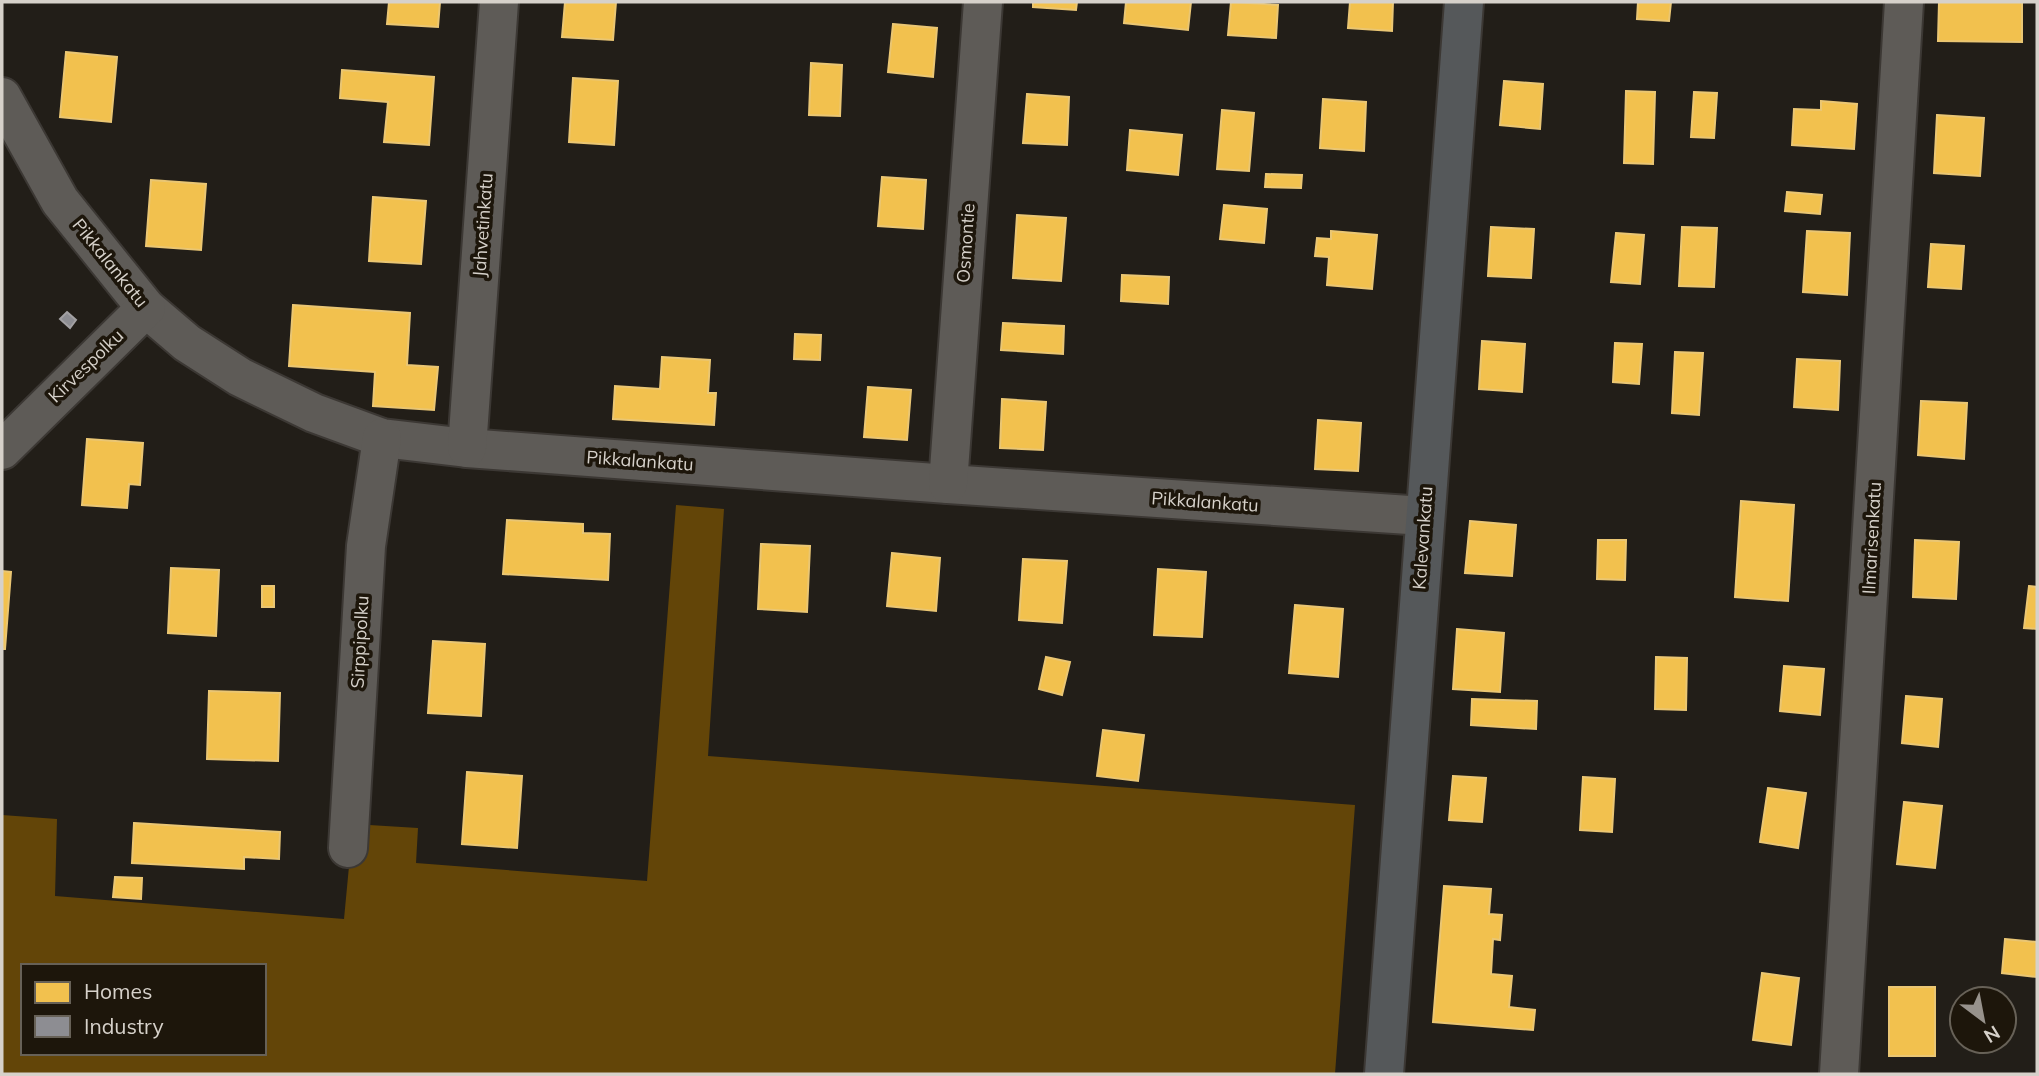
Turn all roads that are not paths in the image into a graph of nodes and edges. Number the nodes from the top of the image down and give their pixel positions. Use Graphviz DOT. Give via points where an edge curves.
graph roads {
  1 [pos="499,2"];
  2 [pos="983,2"];
  3 [pos="1464,2"];
  4 [pos="1905,2"];
  5 [pos="2,97"];
  6 [pos="146,308"];
  7 [pos="10,435"];
  8 [pos="382,438"];
  9 [pos="467,448"];
  10 [pos="948,484"];
  11 [pos="1424,516"];
  12 [pos="348,848"];
  13 [pos="1384,1074"];
  14 [pos="1839,1074"];
  1 -- 9 [label="street, Jahvetinkatu"];
  2 -- 10 [label="street, Osmontie"];
  3 -- 11 [label="main road, Kalevankatu"];
  4 -- 14 [label="street, Ilmarisenkatu"];
  5 -- 6 [label="street, Pikkalankatu" via="60,201"];
  6 -- 7 [label="street, Kirvespolku"];
  6 -- 8 [label="street, Pikkalankatu" via="240,377 314,413"];
  8 -- 9 [label="street, Pikkalankatu"];
  8 -- 12 [label="street, Sirppipolku" via="366,547"];
  9 -- 10 [label="street, Pikkalankatu"];
  10 -- 11 [label="street, Pikkalankatu"];
  11 -- 13 [label="main road, Kalevankatu"];
}
